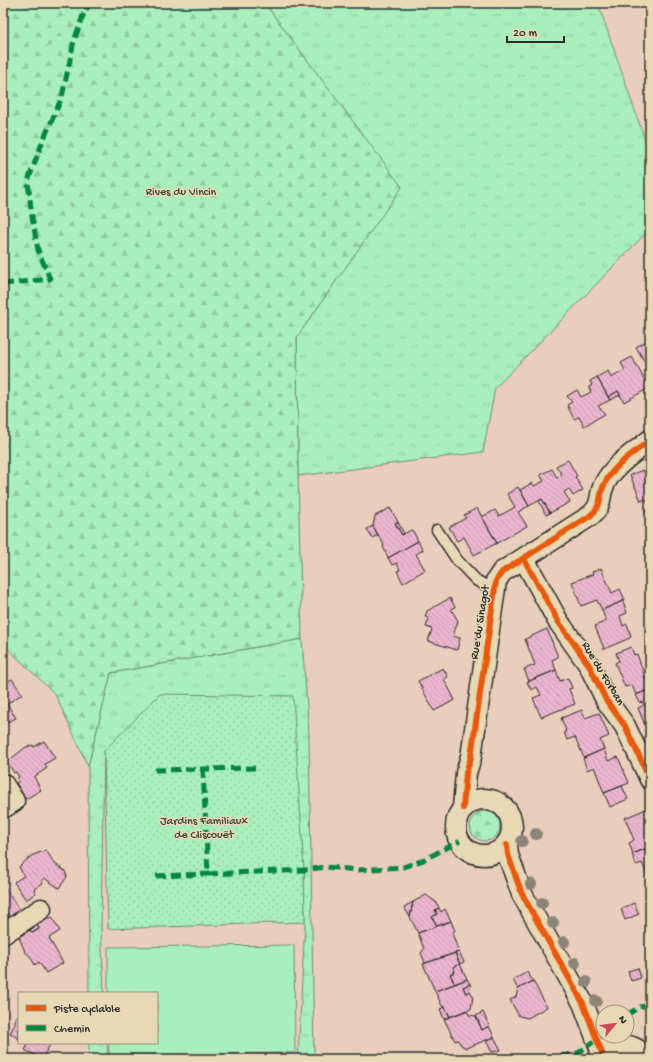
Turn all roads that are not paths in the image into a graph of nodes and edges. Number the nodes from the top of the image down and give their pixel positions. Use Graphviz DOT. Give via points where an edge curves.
graph roads {
  1 [pos="650,440"];
  2 [pos="438,530"];
  3 [pos="524,559"];
  4 [pos="495,591"];
  5 [pos="471,757"];
  6 [pos="650,779"];
  7 [pos="3,784"];
  8 [pos="488,799"];
  9 [pos="3,808"];
  10 [pos="463,808"];
  11 [pos="507,845"];
  12 [pos="482,856"];
  13 [pos="522,894"];
  14 [pos="41,908"];
  15 [pos="3,934"];
  16 [pos="583,1003"];
  17 [pos="595,1019"];
  18 [pos="607,1048"];
  19 [pos="647,1059"];
  1 -- 3 [label="street, Rue du Sinagot" via="616,468 608,478 598,509"];
  2 -- 4 [label="lane, Rue du Sinagot" via="466,570 476,580"];
  3 -- 4 [label="street, Rue du Sinagot" via="502,572 496,581"];
  3 -- 6 [label="street, Rue du Forban" via="558,621 589,665 606,700 625,726"];
  4 -- 5 [label="street, Rue du Sinagot"];
  5 -- 8 [label="street, Rue du Sinagot" via="478,787"];
  5 -- 10 [label="street, Rue du Sinagot" via="466,773"];
  7 -- 9 [label="street" via="14,801"];
  8 -- 10 [label="street" via="474,800"];
  8 -- 11 [label="street" via="504,806 509,813 513,830"];
  10 -- 12 [label="street" via="458,815 456,833 460,842 469,851"];
  11 -- 12 [label="street" via="495,853"];
  11 -- 13 [label="street"];
  12 -- 13 [label="street" via="494,863"];
  13 -- 16 [label="street"];
  14 -- 15 [label="street"];
  16 -- 17 [label="street"];
  16 -- 18 [label="street"];
  18 -- 19 [label="street" via="636,1048"];
}
